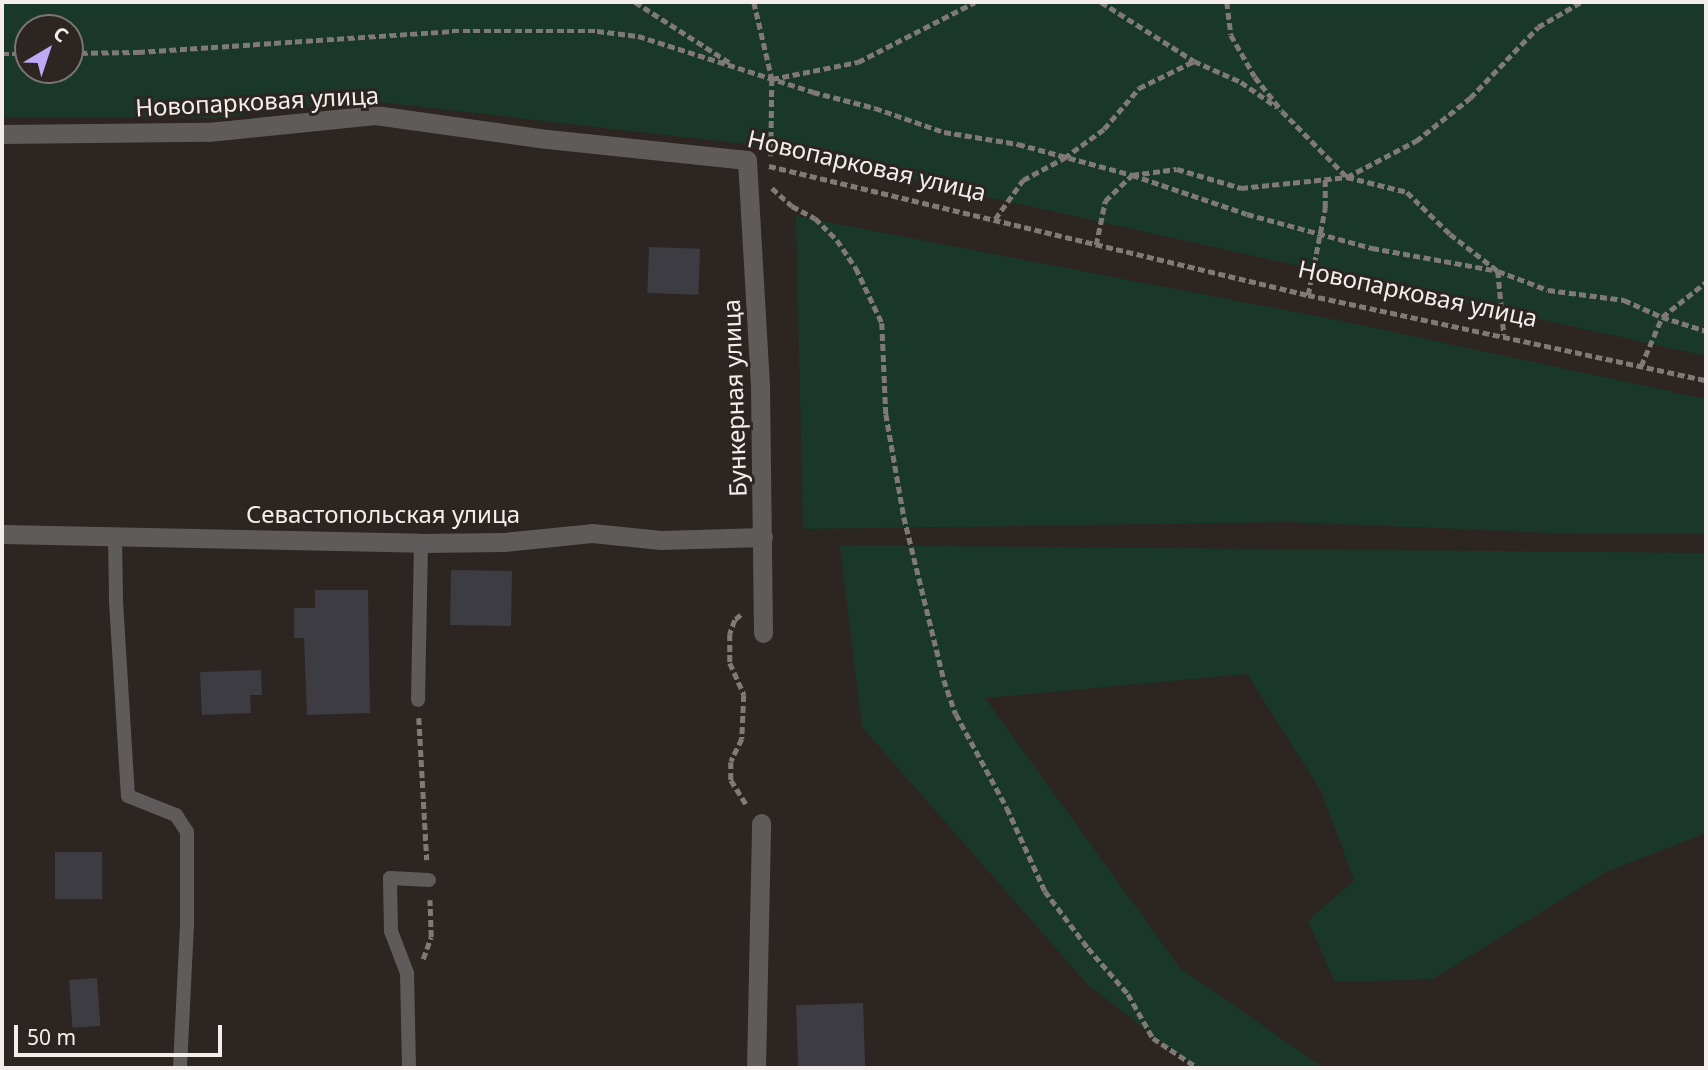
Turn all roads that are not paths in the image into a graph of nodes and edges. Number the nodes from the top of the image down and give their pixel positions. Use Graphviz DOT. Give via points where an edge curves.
graph roads {
  1 [pos="2,134"];
  2 [pos="747,164"];
  3 [pos="2,534"];
  4 [pos="115,535"];
  5 [pos="763,537"];
  6 [pos="421,543"];
  7 [pos="763,633"];
  8 [pos="418,700"];
  9 [pos="761,823"];
  10 [pos="429,880"];
  11 [pos="180,1068"];
  12 [pos="409,1068"];
  13 [pos="756,1068"];
  1 -- 2 [label="street, Новопарковая улица" via="208,132 375,115"];
  2 -- 5 [label="street, Бункерная улица"];
  3 -- 4 [label="street, Севастопольская улица"];
  4 -- 6 [label="street, Севастопольская улица"];
  4 -- 11 [label="lane" via="128,796 176,815 187,832"];
  5 -- 6 [label="street, Севастопольская улица" via="661,540 592,533 504,542"];
  5 -- 7 [label="street, Бункерная улица"];
  6 -- 8 [label="lane"];
  9 -- 13 [label="street"];
  10 -- 12 [label="lane" via="390,878 391,931 407,973"];
}
